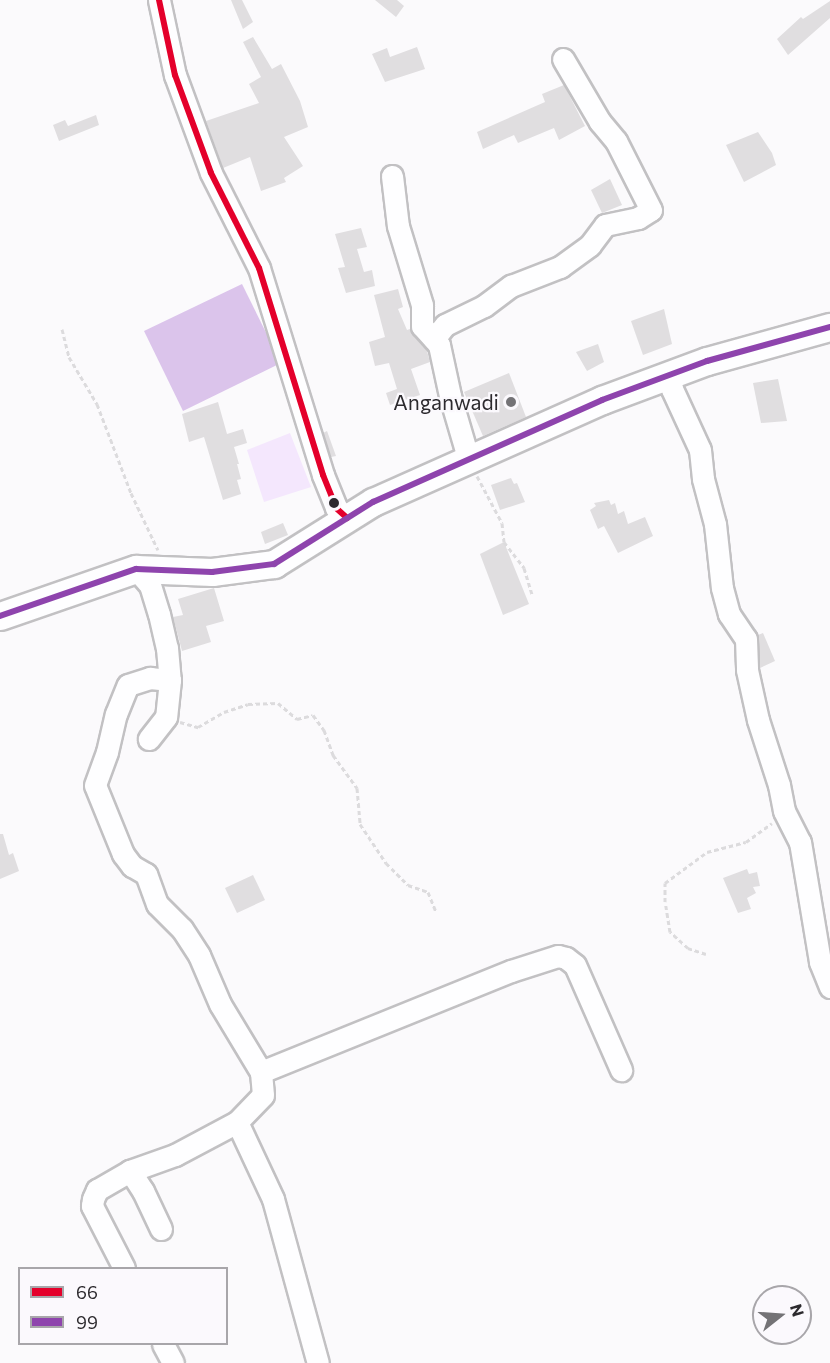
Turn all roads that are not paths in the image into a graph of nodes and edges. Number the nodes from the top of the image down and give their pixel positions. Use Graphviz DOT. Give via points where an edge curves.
graph roads {
  1 [pos="159,0"];
  2 [pos="563,59"];
  3 [pos="392,176"];
  4 [pos="830,327"];
  5 [pos="434,339"];
  6 [pos="669,375"];
  7 [pos="469,461"];
  8 [pos="348,518"];
  9 [pos="136,569"];
  10 [pos="0,616"];
  11 [pos="170,680"];
  12 [pos="149,739"];
  13 [pos="830,987"];
  14 [pos="621,1070"];
  15 [pos="261,1072"];
  16 [pos="237,1122"];
  17 [pos="130,1171"];
  18 [pos="161,1228"];
  19 [pos="123,1267"];
  20 [pos="164,1345"];
  21 [pos="173,1363"];
  22 [pos="318,1363"];
  1 -- 8 [label="street" via="176,75 211,173 259,268 323,475 336,508"];
  2 -- 5 [label="street" via="600,122 616,141 651,210 638,218 605,225 590,245 560,267 511,286 484,306 445,325"];
  3 -- 5 [label="street" via="398,226 422,304 422,326"];
  4 -- 6 [label="main road"];
  5 -- 7 [label="street" via="444,361"];
  6 -- 7 [label="main road" via="602,400"];
  6 -- 13 [label="street" via="700,450 715,524 722,588 729,614 747,639 747,670 758,720 784,811 800,842 820,962"];
  7 -- 8 [label="main road" via="373,502"];
  8 -- 9 [label="main road" via="274,564 212,572"];
  9 -- 10 [label="main road"];
  9 -- 11 [label="street" via="150,585 159,614"];
  11 -- 12 [label="street" via="166,717"];
  11 -- 15 [label="street" via="150,678 128,685 95,785 123,854 132,867 146,874 157,904 183,929 220,1004"];
  14 -- 15 [label="street" via="575,965 558,956 511,971"];
  15 -- 16 [label="street" via="262,1095"];
  16 -- 17 [label="street" via="175,1155"];
  16 -- 22 [label="street" via="273,1199"];
  17 -- 18 [label="street"];
  17 -- 19 [label="street" via="97,1190 92,1206"];
  20 -- 21 [label="street"];
}
